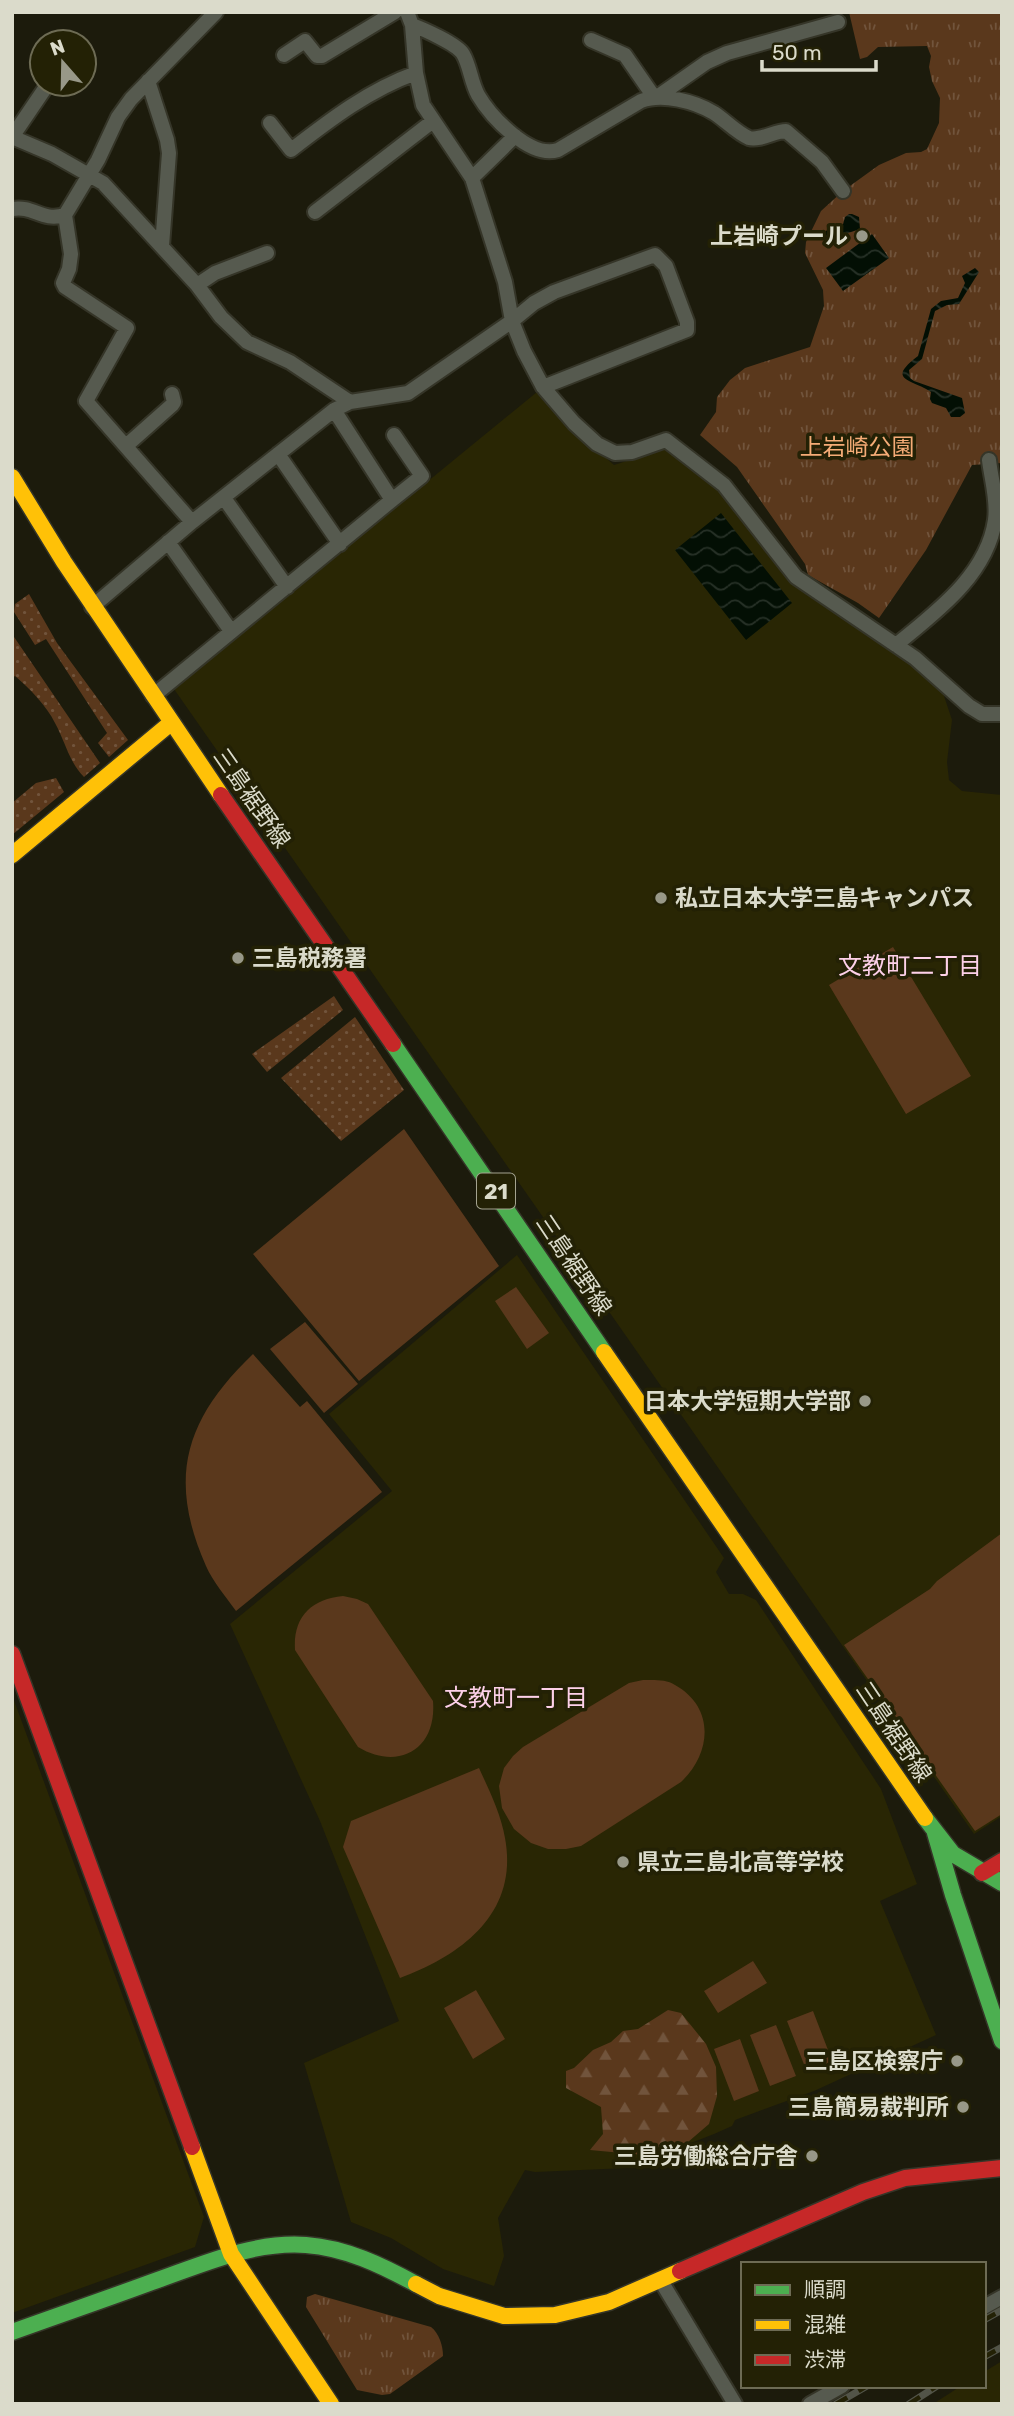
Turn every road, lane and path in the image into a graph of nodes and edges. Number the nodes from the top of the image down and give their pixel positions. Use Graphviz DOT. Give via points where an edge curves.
graph roads {
  1 [pos="216,12"];
  2 [pos="395,12"];
  3 [pos="409,19"];
  4 [pos="838,22"];
  5 [pos="591,40"];
  6 [pos="284,55"];
  7 [pos="416,73"];
  8 [pos="148,81"];
  9 [pos="656,97"];
  10 [pos="38,98"];
  11 [pos="433,121"];
  12 [pos="270,123"];
  13 [pos="515,136"];
  14 [pos="12,137"];
  15 [pos="90,174"];
  16 [pos="472,178"];
  17 [pos="843,191"];
  18 [pos="12,209"];
  19 [pos="315,212"];
  20 [pos="65,215"];
  21 [pos="162,246"];
  22 [pos="267,253"];
  23 [pos="197,285"];
  24 [pos="512,321"];
  25 [pos="543,387"];
  26 [pos="172,394"];
  27 [pos="349,402"];
  28 [pos="334,410"];
  29 [pos="394,435"];
  30 [pos="127,445"];
  31 [pos="278,454"];
  32 [pos="989,460"];
  33 [pos="12,477"];
  34 [pos="224,498"];
  35 [pos="392,500"];
  36 [pos="192,522"];
  37 [pos="169,542"];
  38 [pos="340,544"];
  39 [pos="287,587"];
  40 [pos="92,607"];
  41 [pos="231,632"];
  42 [pos="896,645"];
  43 [pos="153,696"];
  44 [pos="1002,714"];
  45 [pos="172,722"];
  46 [pos="12,855"];
  47 [pos="12,1654"];
  48 [pos="934,1831"];
  49 [pos="1002,1861"];
  50 [pos="982,1873"];
  51 [pos="1002,1884"];
  52 [pos="1002,2041"];
  53 [pos="1002,2168"];
  54 [pos="231,2254"];
  55 [pos="661,2281"];
  56 [pos="1002,2297"];
  57 [pos="986,2306"];
  58 [pos="12,2332"];
  59 [pos="838,2388"];
  60 [pos="331,2404"];
  61 [pos="735,2404"];
  62 [pos="810,2404"];
  1 -- 8 [label="street"];
  2 -- 6 [label="street" via="322,56 305,41"];
  3 -- 7 [label="street"];
  3 -- 13 [label="street" via="463,53 478,95"];
  4 -- 9 [label="street" via="727,53"];
  5 -- 9 [label="street" via="625,55"];
  7 -- 11 [label="street" via="423,105"];
  7 -- 12 [label="street" via="367,95 291,150"];
  8 -- 15 [label="street" via="118,117"];
  8 -- 21 [label="street" via="169,153"];
  9 -- 13 [label="street" via="551,152 531,147"];
  9 -- 17 [label="street" via="711,111 748,138 786,131 822,162"];
  10 -- 14 [label="street"];
  11 -- 16 [label="street"];
  11 -- 19 [label="street"];
  13 -- 16 [label="street"];
  14 -- 15 [label="street"];
  15 -- 20 [label="street"];
  15 -- 21 [label="street"];
  16 -- 24 [label="street"];
  18 -- 20 [label="street" via="27,209 50,219"];
  20 -- 30 [label="street" via="71,254 65,287 127,328 86,401"];
  21 -- 23 [label="street"];
  22 -- 23 [label="street"];
  23 -- 27 [label="street" via="247,342 290,362"];
  24 -- 25 [label="street"];
  24 -- 25 [label="street" via="554,292 655,255 666,266 687,330"];
  24 -- 27 [label="street" via="408,393"];
  25 -- 42 [label="street" via="574,424 615,453 667,440 724,485 796,577"];
  26 -- 30 [label="street" via="172,405"];
  27 -- 28 [label="street"];
  28 -- 31 [label="street"];
  28 -- 35 [label="street"];
  29 -- 35 [label="street" via="422,476"];
  30 -- 36 [label="street"];
  31 -- 34 [label="street"];
  31 -- 38 [label="street"];
  32 -- 42 [label="street" via="995,518 985,553 950,600"];
  33 -- 40 [label="street, 三島裾野線 / 21"];
  34 -- 36 [label="street"];
  34 -- 39 [label="street"];
  35 -- 38 [label="street"];
  36 -- 37 [label="street"];
  37 -- 40 [label="street"];
  37 -- 41 [label="street"];
  38 -- 39 [label="street"];
  39 -- 41 [label="street"];
  40 -- 43 [label="street, 三島裾野線 / 21"];
  41 -- 43 [label="street"];
  42 -- 44 [label="street" via="969,706 982,714"];
  43 -- 45 [label="street, 三島裾野線 / 21"];
  45 -- 46 [label="street"];
  45 -- 48 [label="street, 三島裾野線 / 21"];
  47 -- 54 [label="street"];
  48 -- 50 [label="street, 三島裾野線 / 21" via="953,1854"];
  48 -- 52 [label="street"];
  49 -- 50 [label="street"];
  50 -- 51 [label="street, 三島裾野線 / 21"];
  53 -- 55 [label="street" via="905,2178"];
  54 -- 55 [label="street" via="270,2246 344,2252 373,2261 439,2296 504,2316 555,2315 609,2302"];
  54 -- 58 [label="street"];
  54 -- 60 [label="street"];
  55 -- 61 [label="street"];
  56 -- 57 [label="street"];
  59 -- 62 [label="street"];
}
